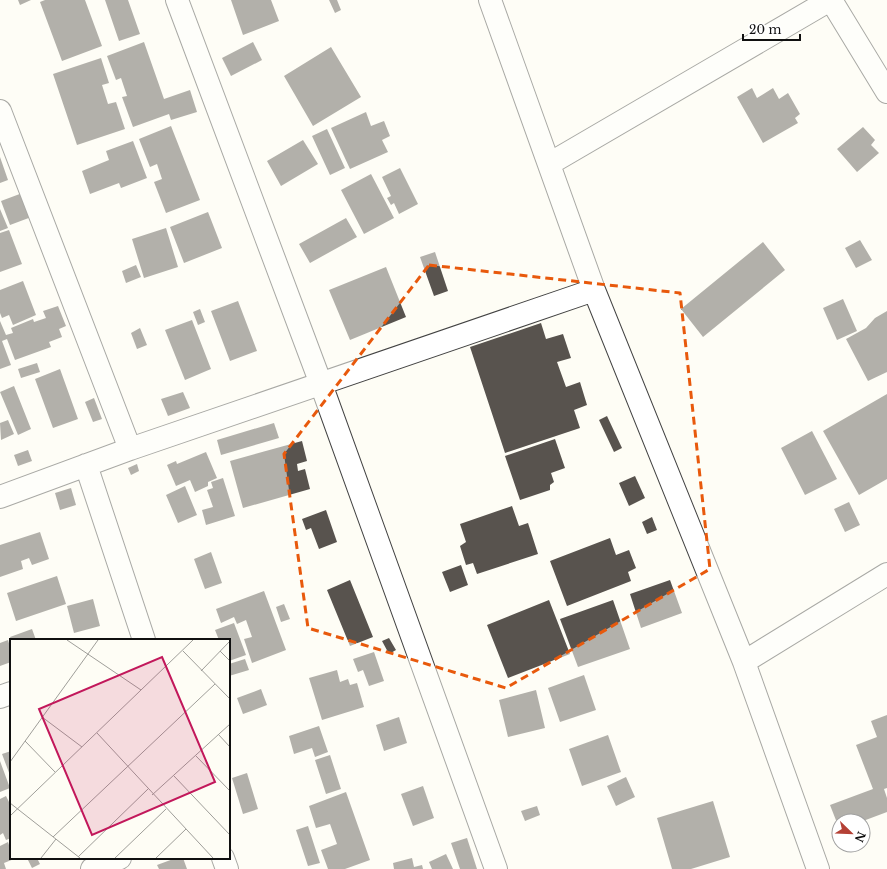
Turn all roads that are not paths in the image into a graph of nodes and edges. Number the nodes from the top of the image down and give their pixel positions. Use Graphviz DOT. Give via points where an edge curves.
graph roads {
  1 [pos="177,0"];
  2 [pos="490,0"];
  3 [pos="830,0"];
  4 [pos="887,92"];
  5 [pos="0,111"];
  6 [pos="549,164"];
  7 [pos="594,290"];
  8 [pos="321,384"];
  9 [pos="130,449"];
  10 [pos="86,465"];
  11 [pos="0,497"];
  12 [pos="887,574"];
  13 [pos="144,639"];
  14 [pos="744,662"];
  15 [pos="10,693"];
  16 [pos="0,697"];
  17 [pos="117,859"];
  18 [pos="223,859"];
  19 [pos="92,869"];
  20 [pos="227,869"];
  21 [pos="496,869"];
  22 [pos="818,869"];
  1 -- 8 [label="street"];
  2 -- 6 [label="street"];
  3 -- 4 [label="street"];
  3 -- 6 [label="street"];
  5 -- 9 [label="street"];
  6 -- 7 [label="street"];
  7 -- 8 [label="street"];
  7 -- 14 [label="street"];
  8 -- 9 [label="street"];
  8 -- 21 [label="street"];
  9 -- 10 [label="street"];
  10 -- 11 [label="street"];
  10 -- 13 [label="street"];
  12 -- 14 [label="street"];
  14 -- 22 [label="street"];
  15 -- 16 [label="street"];
  17 -- 19 [label="street"];
  18 -- 20 [label="street"];
}
